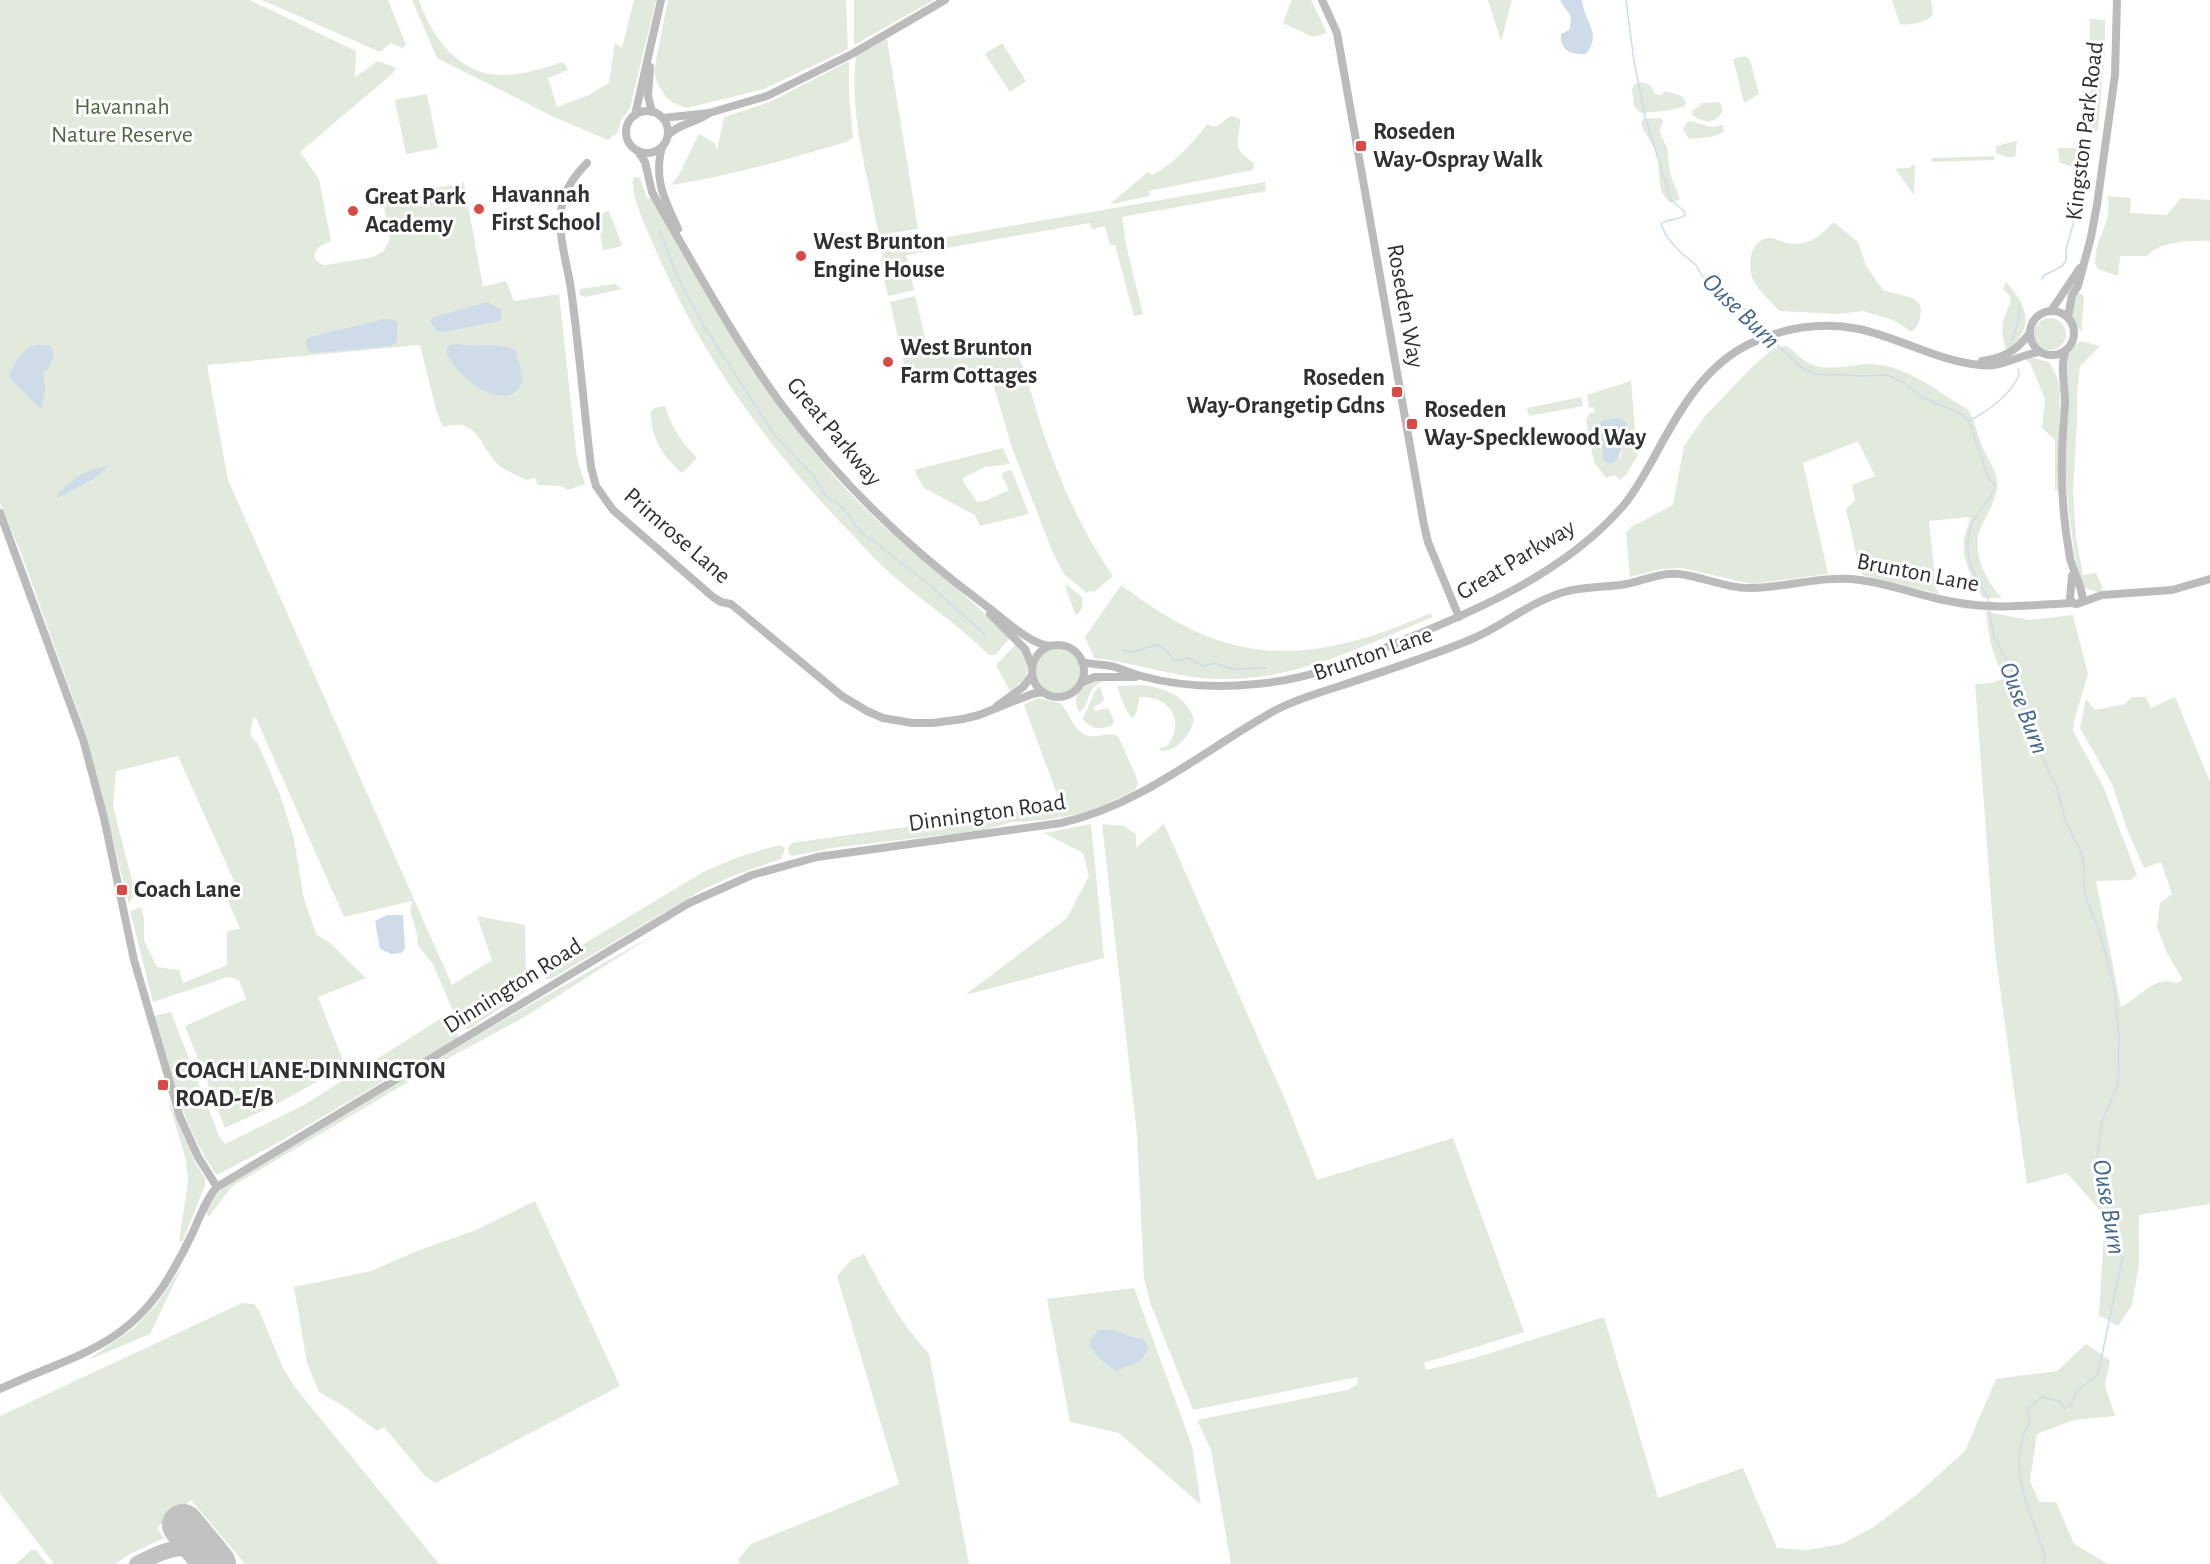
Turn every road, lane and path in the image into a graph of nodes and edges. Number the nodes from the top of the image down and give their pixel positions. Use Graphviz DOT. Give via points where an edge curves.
graph roads {
  1 [pos="661,0"];
  2 [pos="945,0"];
  3 [pos="1322,0"];
  4 [pos="2117,0"];
  5 [pos="650,55"];
  6 [pos="652,112"];
  7 [pos="709,113"];
  8 [pos="635,115"];
  9 [pos="663,118"];
  10 [pos="668,135"];
  11 [pos="662,147"];
  12 [pos="638,151"];
  13 [pos="587,163"];
  14 [pos="2082,265"];
  15 [pos="696,270"];
  16 [pos="2052,311"];
  17 [pos="2067,318"];
  18 [pos="2029,334"];
  19 [pos="2039,352"];
  20 [pos="2065,352"];
  21 [pos="2049,356"];
  22 [pos="1964,362"];
  23 [pos="2062,376"];
  24 [pos="0,513"];
  25 [pos="2210,579"];
  26 [pos="971,594"];
  27 [pos="2076,596"];
  28 [pos="1459,616"];
  29 [pos="1049,646"];
  30 [pos="1082,662"];
  31 [pos="1032,670"];
  32 [pos="1142,676"];
  33 [pos="1080,685"];
  34 [pos="1042,692"];
  35 [pos="994,708"];
  36 [pos="1146,790"];
  37 [pos="217,1187"];
  38 [pos="0,1389"];
  1 -- 5 [label="street, Great Parkway"];
  2 -- 7 [label="street" via="852,54 766,96"];
  3 -- 28 [label="street, Roseden Way" via="1337,33 1424,525"];
  4 -- 14 [label="street, Kingston Park Road" via="2115,75 2106,147 2091,237"];
  5 -- 6 [label="street, Great Parkway" via="648,96"];
  5 -- 8 [label="street, Great Parkway"];
  6 -- 8 [label="street"];
  6 -- 9 [label="street"];
  7 -- 9 [label="street"];
  7 -- 10 [label="street" via="680,124"];
  8 -- 12 [label="street, Great Parkway" via="626,134"];
  9 -- 10 [label="street"];
  10 -- 11 [label="street, Great Parkway"];
  11 -- 12 [label="street" via="651,153"];
  11 -- 15 [label="street, Great Parkway" via="658,163 660,183"];
  12 -- 15 [label="street, Great Parkway" via="645,162 652,192"];
  13 -- 35 [label="street, Primrose Lane" via="568,188 561,227 591,467 605,500 713,597 732,604 829,686 867,711 901,722 933,723 971,717"];
  14 -- 16 [label="street, Kingston Park Road"];
  14 -- 17 [label="street, Kingston Park Road"];
  15 -- 26 [label="street, Great Parkway" via="743,348 816,448 912,545"];
  16 -- 17 [label="street"];
  16 -- 18 [label="street" via="2034,320"];
  17 -- 20 [label="street" via="2074,335"];
  18 -- 19 [label="street"];
  18 -- 22 [label="street, Great Parkway" via="2018,348 2004,356"];
  19 -- 21 [label="street"];
  19 -- 22 [label="street, Great Parkway" via="1993,365"];
  20 -- 21 [label="street"];
  20 -- 23 [label="street"];
  21 -- 23 [label="street"];
  22 -- 28 [label="street, Great Parkway" via="1843,327 1806,327 1755,341 1726,359 1699,385 1625,504 1594,535 1509,592"];
  23 -- 27 [label="street" via="2063,503"];
  24 -- 37 [label="street" via="83,739 134,960 177,1108 198,1157"];
  25 -- 27 [label="street, Brunton Lane" via="2172,590"];
  26 -- 29 [label="street, Great Parkway" via="1034,642"];
  26 -- 31 [label="street, Great Parkway" via="1025,649"];
  27 -- 36 [label="street, Brunton Lane" via="2050,604 1995,606 1954,603 1859,579 1749,588 1670,574 1575,590 1546,598 1466,642 1277,709"];
  28 -- 32 [label="street, Great Parkway" via="1373,653 1289,679 1211,686"];
  29 -- 30 [label="street, Great Parkway" via="1069,647"];
  29 -- 31 [label="street" via="1038,654"];
  30 -- 32 [label="street, Great Parkway"];
  30 -- 33 [label="street" via="1084,674"];
  31 -- 34 [label="street, Great Parkway" via="1035,684"];
  31 -- 35 [label="street, Primrose Lane" via="1025,685"];
  32 -- 33 [label="street, Great Parkway" via="1095,676"];
  33 -- 34 [label="street, Great Parkway" via="1062,697"];
  34 -- 35 [label="street, Primrose Lane"];
  36 -- 37 [label="street, Dinnington Road" via="1102,812 1061,823 817,857 724,886 579,967"];
  37 -- 38 [label="street, Dinnington Road" via="159,1294 141,1315 86,1353"];
}
